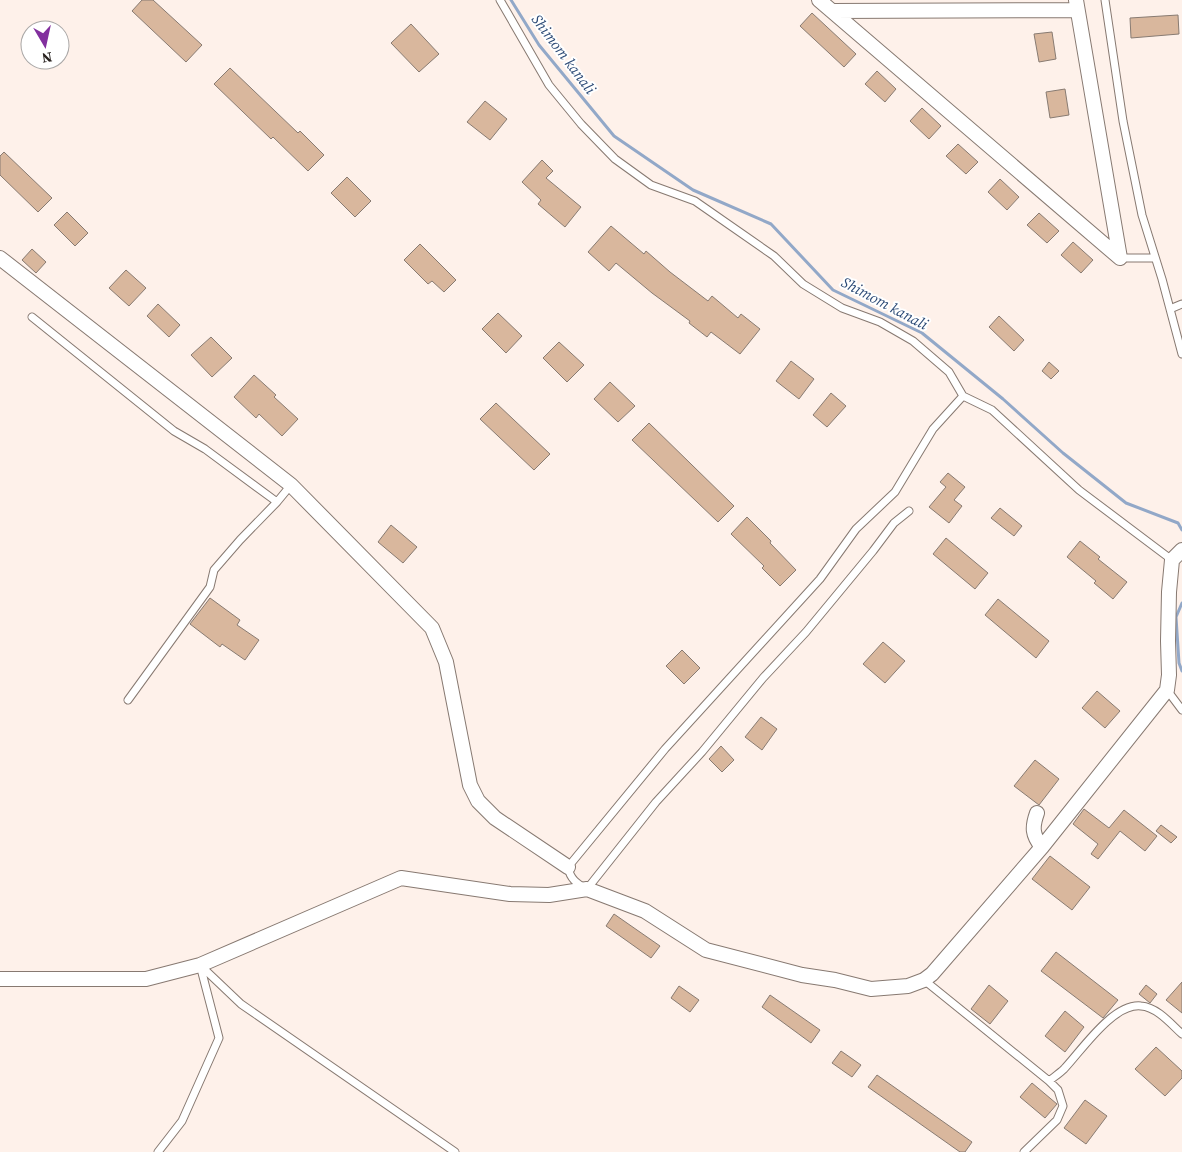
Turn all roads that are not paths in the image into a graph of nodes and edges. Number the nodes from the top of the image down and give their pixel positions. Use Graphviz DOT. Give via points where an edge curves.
graph roads {
  1 [pos="500,0"];
  2 [pos="820,0"];
  3 [pos="1105,0"];
  4 [pos="1076,5"];
  5 [pos="832,11"];
  6 [pos="0,258"];
  7 [pos="1120,258"];
  8 [pos="1155,258"];
  9 [pos="1182,304"];
  10 [pos="1170,309"];
  11 [pos="32,317"];
  12 [pos="1182,354"];
  13 [pos="963,396"];
  14 [pos="291,485"];
  15 [pos="277,502"];
  16 [pos="909,511"];
  17 [pos="1177,555"];
  18 [pos="1167,690"];
  19 [pos="128,700"];
  20 [pos="1182,710"];
  21 [pos="1037,813"];
  22 [pos="1042,847"];
  23 [pos="568,867"];
  24 [pos="587,889"];
  25 [pos="200,965"];
  26 [pos="0,979"];
  27 [pos="924,980"];
  28 [pos="1182,1034"];
  29 [pos="1050,1081"];
  30 [pos="158,1152"];
  31 [pos="455,1152"];
  32 [pos="1024,1152"];
  1 -- 13 [label="lane" via="549,85 615,159 651,185 695,201 774,256 803,284 842,308 880,322 913,341 949,372"];
  2 -- 5 [label="street"];
  3 -- 8 [label="lane" via="1123,121 1140,206"];
  4 -- 5 [label="street"];
  4 -- 7 [label="street"];
  5 -- 7 [label="street"];
  6 -- 14 [label="street"];
  7 -- 8 [label="lane"];
  8 -- 10 [label="lane"];
  9 -- 10 [label="lane"];
  10 -- 12 [label="lane"];
  11 -- 15 [label="lane" via="174,432 205,449"];
  13 -- 17 [label="lane" via="992,410 1079,490"];
  13 -- 23 [label="lane" via="933,429 894,492 856,529 820,578 664,749"];
  14 -- 15 [label="lane"];
  14 -- 23 [label="street" via="432,628 446,662 470,785 478,801 495,818"];
  15 -- 19 [label="lane" via="214,570 210,587"];
  16 -- 24 [label="lane" via="894,523 806,632 656,802"];
  17 -- 18 [label="street" via="1169,592"];
  18 -- 20 [label="lane"];
  18 -- 22 [label="street"];
  21 -- 22 [label="street" via="1034,834"];
  22 -- 27 [label="street"];
  23 -- 24 [label="lane" via="577,884"];
  24 -- 25 [label="street" via="550,895 510,894 401,878"];
  24 -- 27 [label="street" via="645,911 706,950 871,989 908,986"];
  25 -- 26 [label="street" via="146,979"];
  25 -- 30 [label="lane" via="219,1038 182,1121"];
  25 -- 31 [label="lane" via="241,1004"];
  27 -- 29 [label="lane"];
  28 -- 29 [label="lane" via="1158,1012 1141,1006 1127,1008 1113,1016"];
  29 -- 32 [label="lane" via="1058,1090 1063,1106 1056,1120"];
}
